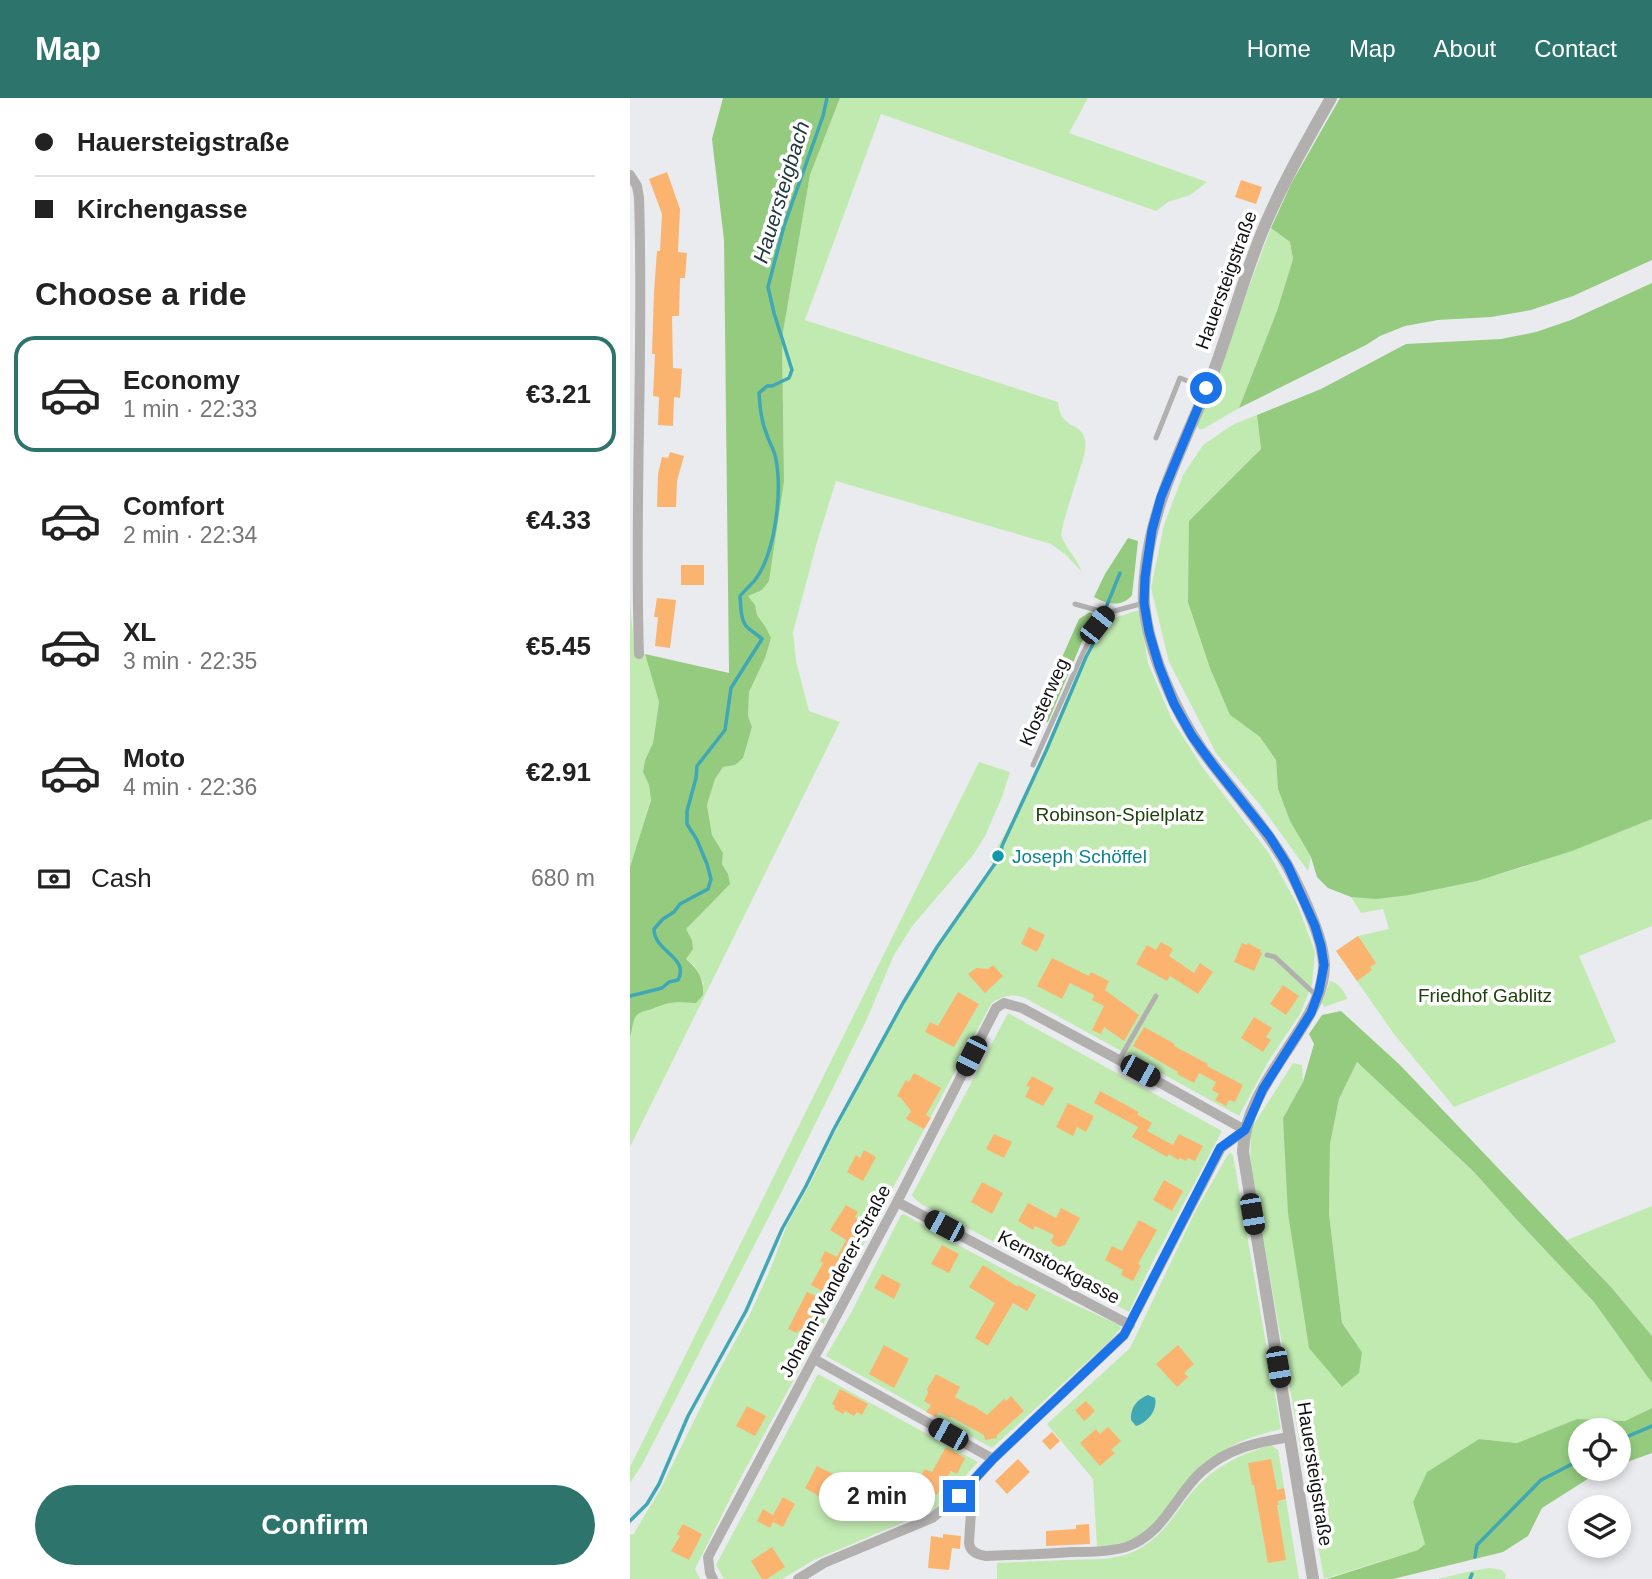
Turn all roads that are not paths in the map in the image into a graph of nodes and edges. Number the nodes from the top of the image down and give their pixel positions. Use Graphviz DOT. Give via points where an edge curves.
graph roads {
  1 [pos="1331,98"];
  2 [pos="630,175"];
  3 [pos="1206,388"];
  4 [pos="1156,438"];
  5 [pos="1144,603"];
  6 [pos="1075,604"];
  7 [pos="1107,613"];
  8 [pos="639,654"];
  9 [pos="1033,765"];
  10 [pos="1267,955"];
  11 [pos="1156,996"];
  12 [pos="1317,996"];
  13 [pos="1119,1060"];
  14 [pos="1245,1130"];
  15 [pos="897,1202"];
  16 [pos="1130,1325"];
  17 [pos="814,1359"];
  18 [pos="1289,1437"];
  19 [pos="993,1459"];
  20 [pos="973,1480"];
  21 [pos="713,1579"];
  22 [pos="798,1579"];
  23 [pos="1313,1579"];
  1 -- 3 [label="street, Hauersteigstraße" via="1264,226"];
  2 -- 8 [label="street" via="639,198 642,279"];
  3 -- 4 [label="lane" via="1180,378"];
  3 -- 5 [label="street, Hauersteigstraße" via="1156,514"];
  5 -- 7 [label="lane"];
  5 -- 12 [label="street, Hauersteigstraße" via="1159,666 1184,723 1270,837 1308,909 1324,965"];
  6 -- 7 [label="lane"];
  7 -- 9 [label="lane, Klosterweg" via="1082,655"];
  10 -- 12 [label="lane" via="1275,957"];
  11 -- 13 [label="lane"];
  12 -- 14 [label="street, Hauersteigstraße" via="1263,1089"];
  13 -- 14 [label="street"];
  13 -- 15 [label="street, Johann-Wanderer-Straße" via="1022,1008 1004,1003 996,1008"];
  14 -- 16 [label="street" via="1220,1148"];
  14 -- 18 [label="street, Hauersteigstraße" via="1243,1162"];
  15 -- 16 [label="street, Kernstockgasse"];
  15 -- 17 [label="street, Johann-Wanderer-Straße"];
  16 -- 19 [label="street"];
  17 -- 19 [label="street"];
  17 -- 21 [label="street, Johann-Wanderer-Straße" via="708,1557"];
  18 -- 20 [label="street" via="1223,1455 1199,1474 1150,1534 1126,1547 1097,1551 986,1556 973,1551"];
  18 -- 23 [label="street, Hauersteigstraße"];
  19 -- 20 [label="street"];
  20 -- 22 [label="street" via="932,1518 824,1563"];
}
